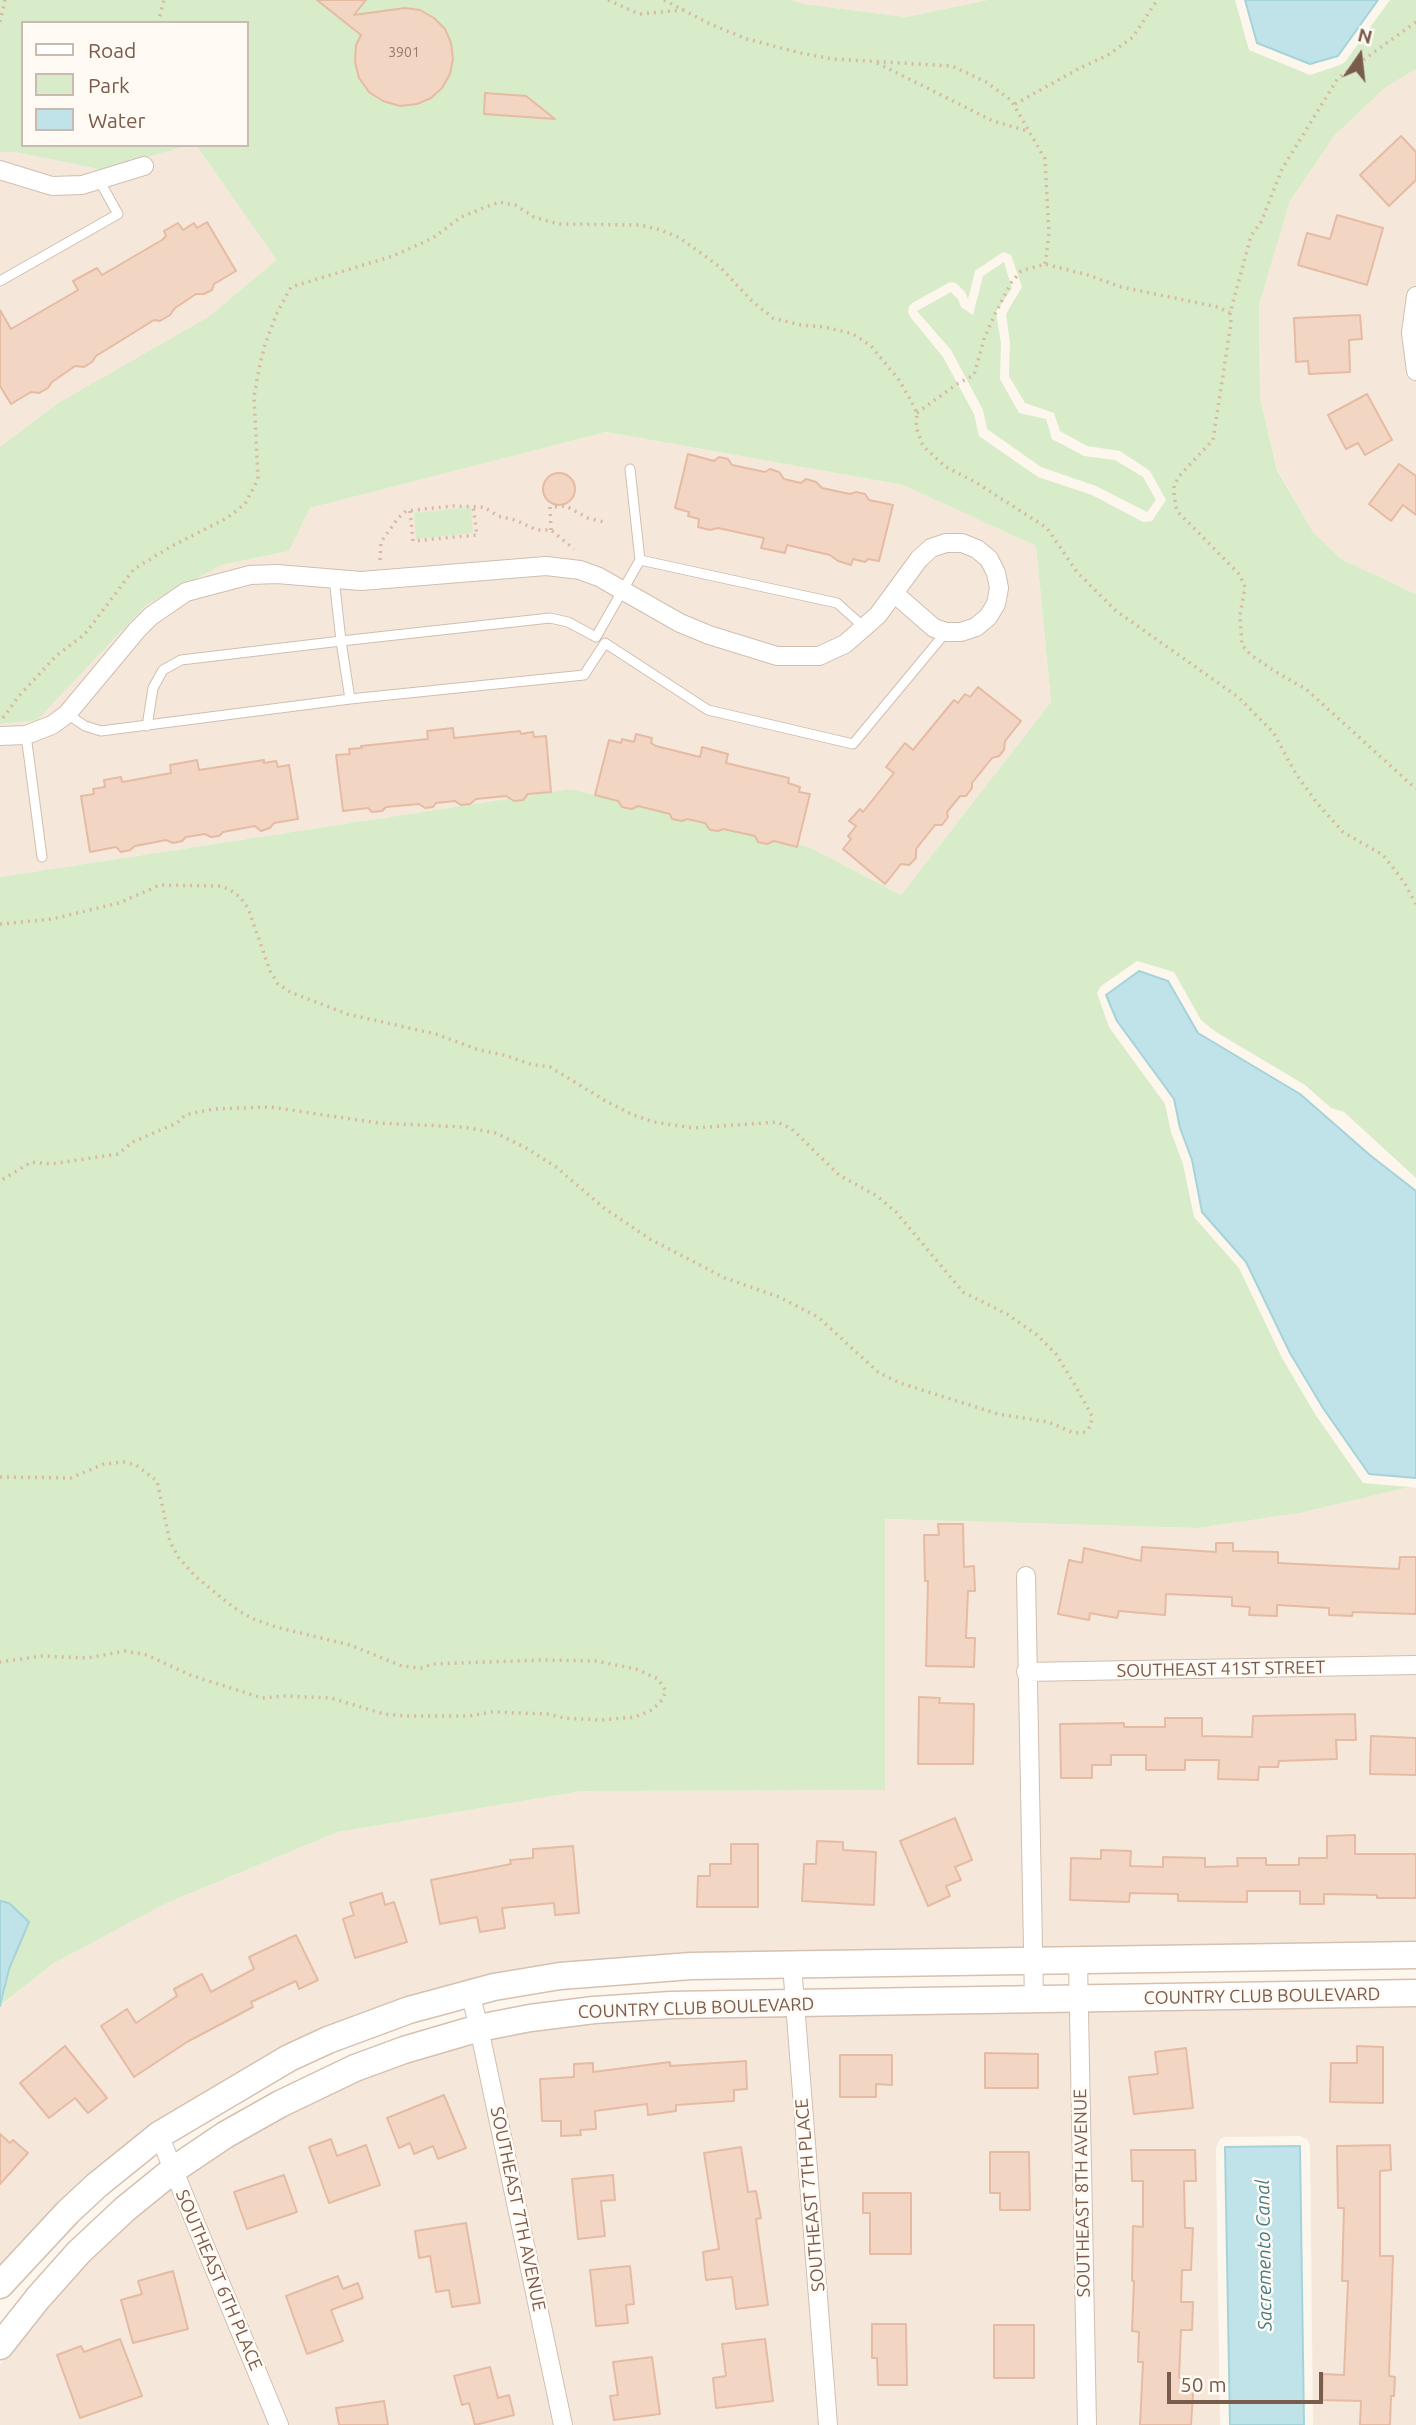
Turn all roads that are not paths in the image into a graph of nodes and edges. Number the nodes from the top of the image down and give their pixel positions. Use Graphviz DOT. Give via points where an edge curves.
graph roads {
  1 [pos="144,166"];
  2 [pos="0,170"];
  3 [pos="99,180"];
  4 [pos="0,281"];
  5 [pos="1416,296"];
  6 [pos="1416,371"];
  7 [pos="630,469"];
  8 [pos="640,560"];
  9 [pos="334,578"];
  10 [pos="623,590"];
  11 [pos="895,594"];
  12 [pos="865,628"];
  13 [pos="946,632"];
  14 [pos="596,637"];
  15 [pos="341,641"];
  16 [pos="605,643"];
  17 [pos="350,699"];
  18 [pos="67,713"];
  19 [pos="147,726"];
  20 [pos="26,735"];
  21 [pos="0,736"];
  22 [pos="42,857"];
  23 [pos="1026,1576"];
  24 [pos="1416,1665"];
  25 [pos="1026,1672"];
  26 [pos="1416,1955"];
  27 [pos="1078,1961"];
  28 [pos="1033,1962"];
  29 [pos="792,1965"];
  30 [pos="470,1993"];
  31 [pos="1416,1993"];
  32 [pos="1078,2000"];
  33 [pos="1034,2001"];
  34 [pos="794,2003"];
  35 [pos="479,2028"];
  36 [pos="159,2135"];
  37 [pos="173,2170"];
  38 [pos="0,2285"];
  39 [pos="0,2346"];
  40 [pos="279,2425"];
  41 [pos="563,2425"];
  42 [pos="828,2425"];
  43 [pos="1087,2425"];
  1 -- 3 [label="street"];
  2 -- 3 [label="street" via="52,186"];
  3 -- 4 [label="lane" via="118,215"];
  5 -- 6 [label="street" via="1410,333"];
  7 -- 8 [label="lane"];
  8 -- 10 [label="lane"];
  8 -- 12 [label="lane" via="838,603"];
  9 -- 10 [label="street" via="379,580 546,566 580,570"];
  9 -- 15 [label="lane"];
  9 -- 18 [label="street" via="250,575 186,592 136,630"];
  10 -- 12 [label="street" via="680,624 777,656 819,656"];
  10 -- 14 [label="lane"];
  11 -- 12 [label="street"];
  11 -- 13 [label="street" via="923,621"];
  11 -- 13 [label="street" via="931,548 962,543 977,549 996,573 996,604 976,627"];
  13 -- 16 [label="lane" via="853,744 708,710"];
  14 -- 15 [label="lane" via="550,618"];
  14 -- 16 [label="lane"];
  15 -- 17 [label="lane"];
  15 -- 19 [label="lane" via="181,660 163,670 153,688"];
  16 -- 17 [label="lane" via="584,675"];
  17 -- 19 [label="lane"];
  18 -- 19 [label="lane" via="101,731"];
  18 -- 20 [label="street"];
  20 -- 21 [label="street"];
  20 -- 22 [label="lane"];
  23 -- 25 [label="street"];
  24 -- 25 [label="street, SOUTHEAST 41ST STREET"];
  25 -- 28 [label="street"];
  26 -- 27 [label="main road"];
  27 -- 28 [label="main road"];
  27 -- 32 [label="street, SOUTHEAST 8TH AVENUE"];
  28 -- 29 [label="main road"];
  28 -- 33 [label="street"];
  29 -- 30 [label="main road" via="647,1968 560,1976"];
  29 -- 34 [label="street, SOUTHEAST 7TH PLACE"];
  30 -- 35 [label="street, SOUTHEAST 7TH AVENUE"];
  30 -- 36 [label="main road" via="368,2024 309,2049"];
  31 -- 32 [label="main road, COUNTRY CLUB BOULEVARD"];
  32 -- 33 [label="main road, COUNTRY CLUB BOULEVARD"];
  32 -- 43 [label="street, SOUTHEAST 8TH AVENUE"];
  33 -- 34 [label="main road, COUNTRY CLUB BOULEVARD"];
  34 -- 35 [label="main road, COUNTRY CLUB BOULEVARD" via="594,2010"];
  34 -- 42 [label="street, SOUTHEAST 7TH PLACE"];
  35 -- 37 [label="main road, COUNTRY CLUB BOULEVARD" via="355,2068 280,2104"];
  35 -- 41 [label="street, SOUTHEAST 7TH AVENUE"];
  36 -- 37 [label="street, SOUTHEAST 6TH PLACE"];
  36 -- 38 [label="main road" via="68,2211"];
  37 -- 39 [label="main road, COUNTRY CLUB BOULEVARD" via="79,2252"];
  37 -- 40 [label="street, SOUTHEAST 6TH PLACE"];
}
